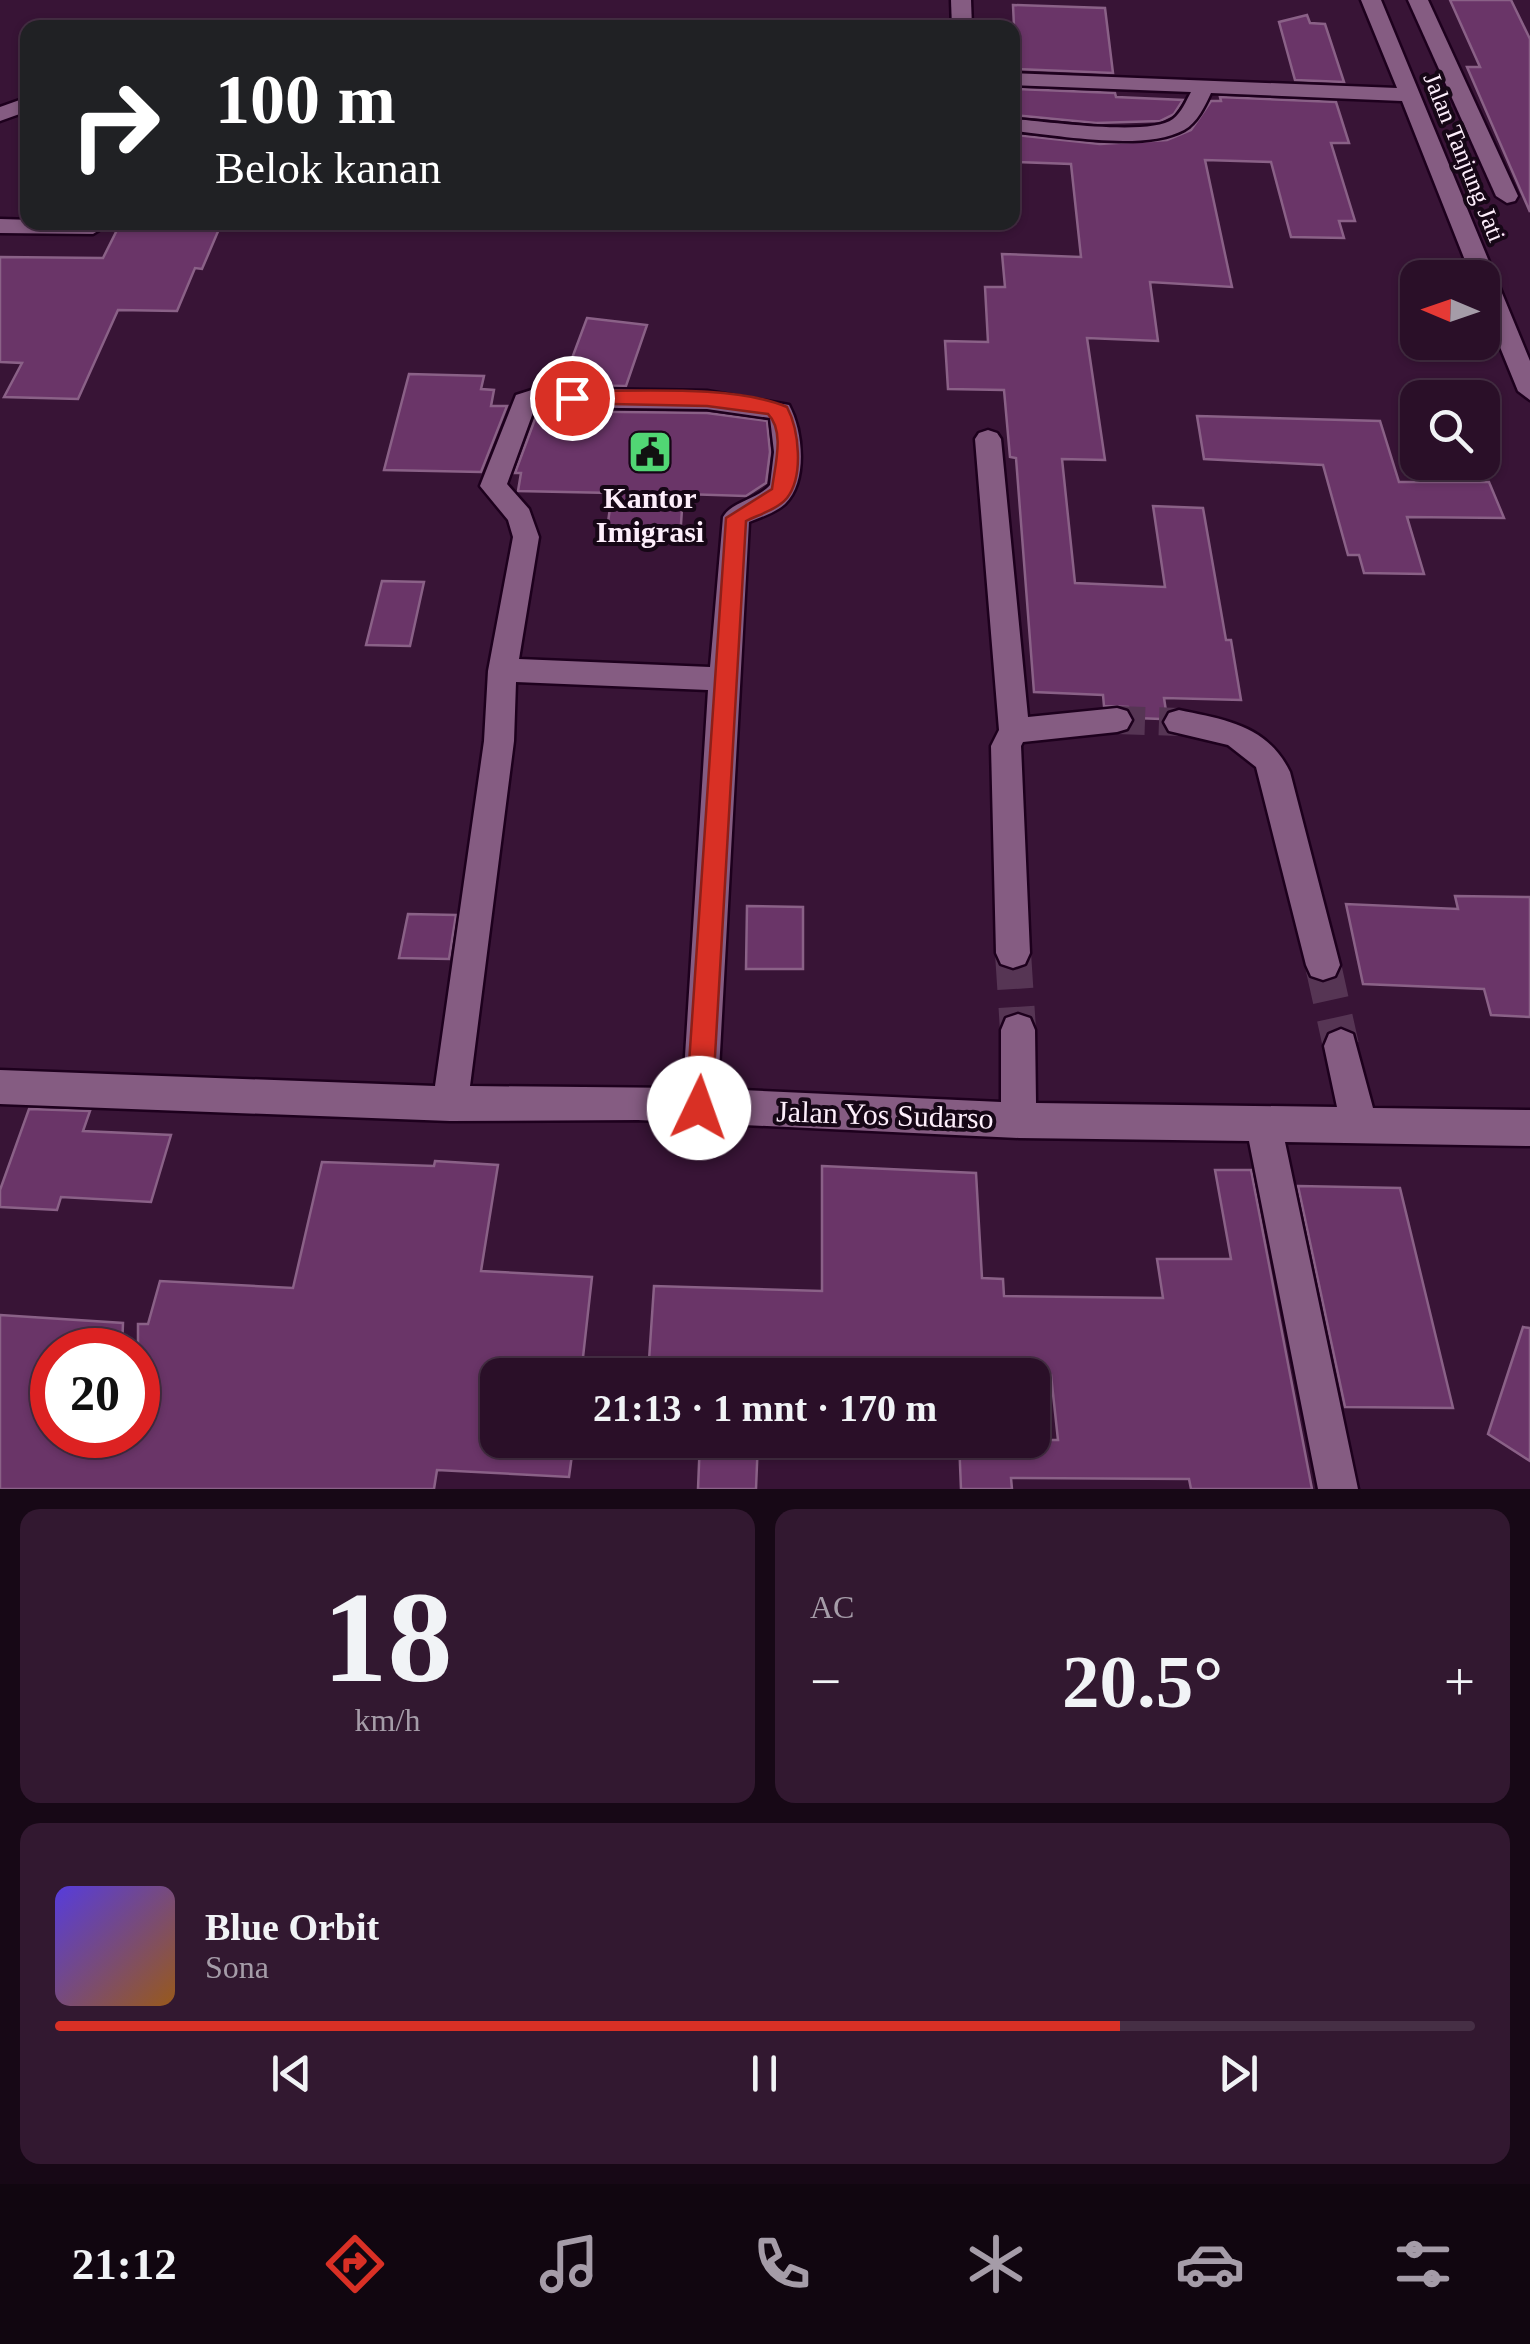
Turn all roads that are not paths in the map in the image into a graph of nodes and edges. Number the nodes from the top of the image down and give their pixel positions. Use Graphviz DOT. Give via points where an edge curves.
graph roads {
  1 [pos="1371,0"];
  2 [pos="1418,0"];
  3 [pos="1020,78"];
  4 [pos="1204,88"];
  5 [pos="1411,95"];
  6 [pos="1020,125"];
  7 [pos="1508,196"];
  8 [pos="1530,390"];
  9 [pos="988,439"];
  10 [pos="502,671"];
  11 [pos="723,679"];
  12 [pos="1117,720"];
  13 [pos="1179,722"];
  14 [pos="1014,731"];
  15 [pos="1013,953"];
  16 [pos="1323,965"];
  17 [pos="1018,1030"];
  18 [pos="1341,1046"];
  19 [pos="1,1089"];
  20 [pos="450,1104"];
  21 [pos="699,1108"];
  22 [pos="1019,1120"];
  23 [pos="1359,1124"];
  24 [pos="1264,1126"];
  25 [pos="1530,1128"];
  26 [pos="1338,1489"];
  1 -- 5 [label="street, Jalan Tanjung Jati"];
  2 -- 7 [label="street"];
  3 -- 4 [label="street"];
  4 -- 5 [label="street"];
  4 -- 6 [label="street" via="1172,128"];
  5 -- 8 [label="street, Jalan Tanjung Jati"];
  9 -- 14 [label="street"];
  10 -- 11 [label="street"];
  10 -- 11 [label="street" via="526,537 520,516 493,486 525,401 707,400 780,411 788,448 777,497 736,518"];
  10 -- 20 [label="street" via="499,741"];
  11 -- 21 [label="street"];
  12 -- 14 [label="street"];
  13 -- 16 [label="street" via="1246,739 1267,753"];
  14 -- 15 [label="street" via="1004,761"];
  17 -- 22 [label="street"];
  18 -- 23 [label="street"];
  19 -- 20 [label="street, Jalan Yos Sudarso"];
  20 -- 21 [label="street, Jalan Yos Sudarso"];
  21 -- 22 [label="street, Jalan Yos Sudarso"];
  22 -- 24 [label="street, Jalan Yos Sudarso"];
  23 -- 24 [label="street, Jalan Yos Sudarso"];
  23 -- 25 [label="street, Jalan Yos Sudarso"];
  24 -- 26 [label="street"];
}
